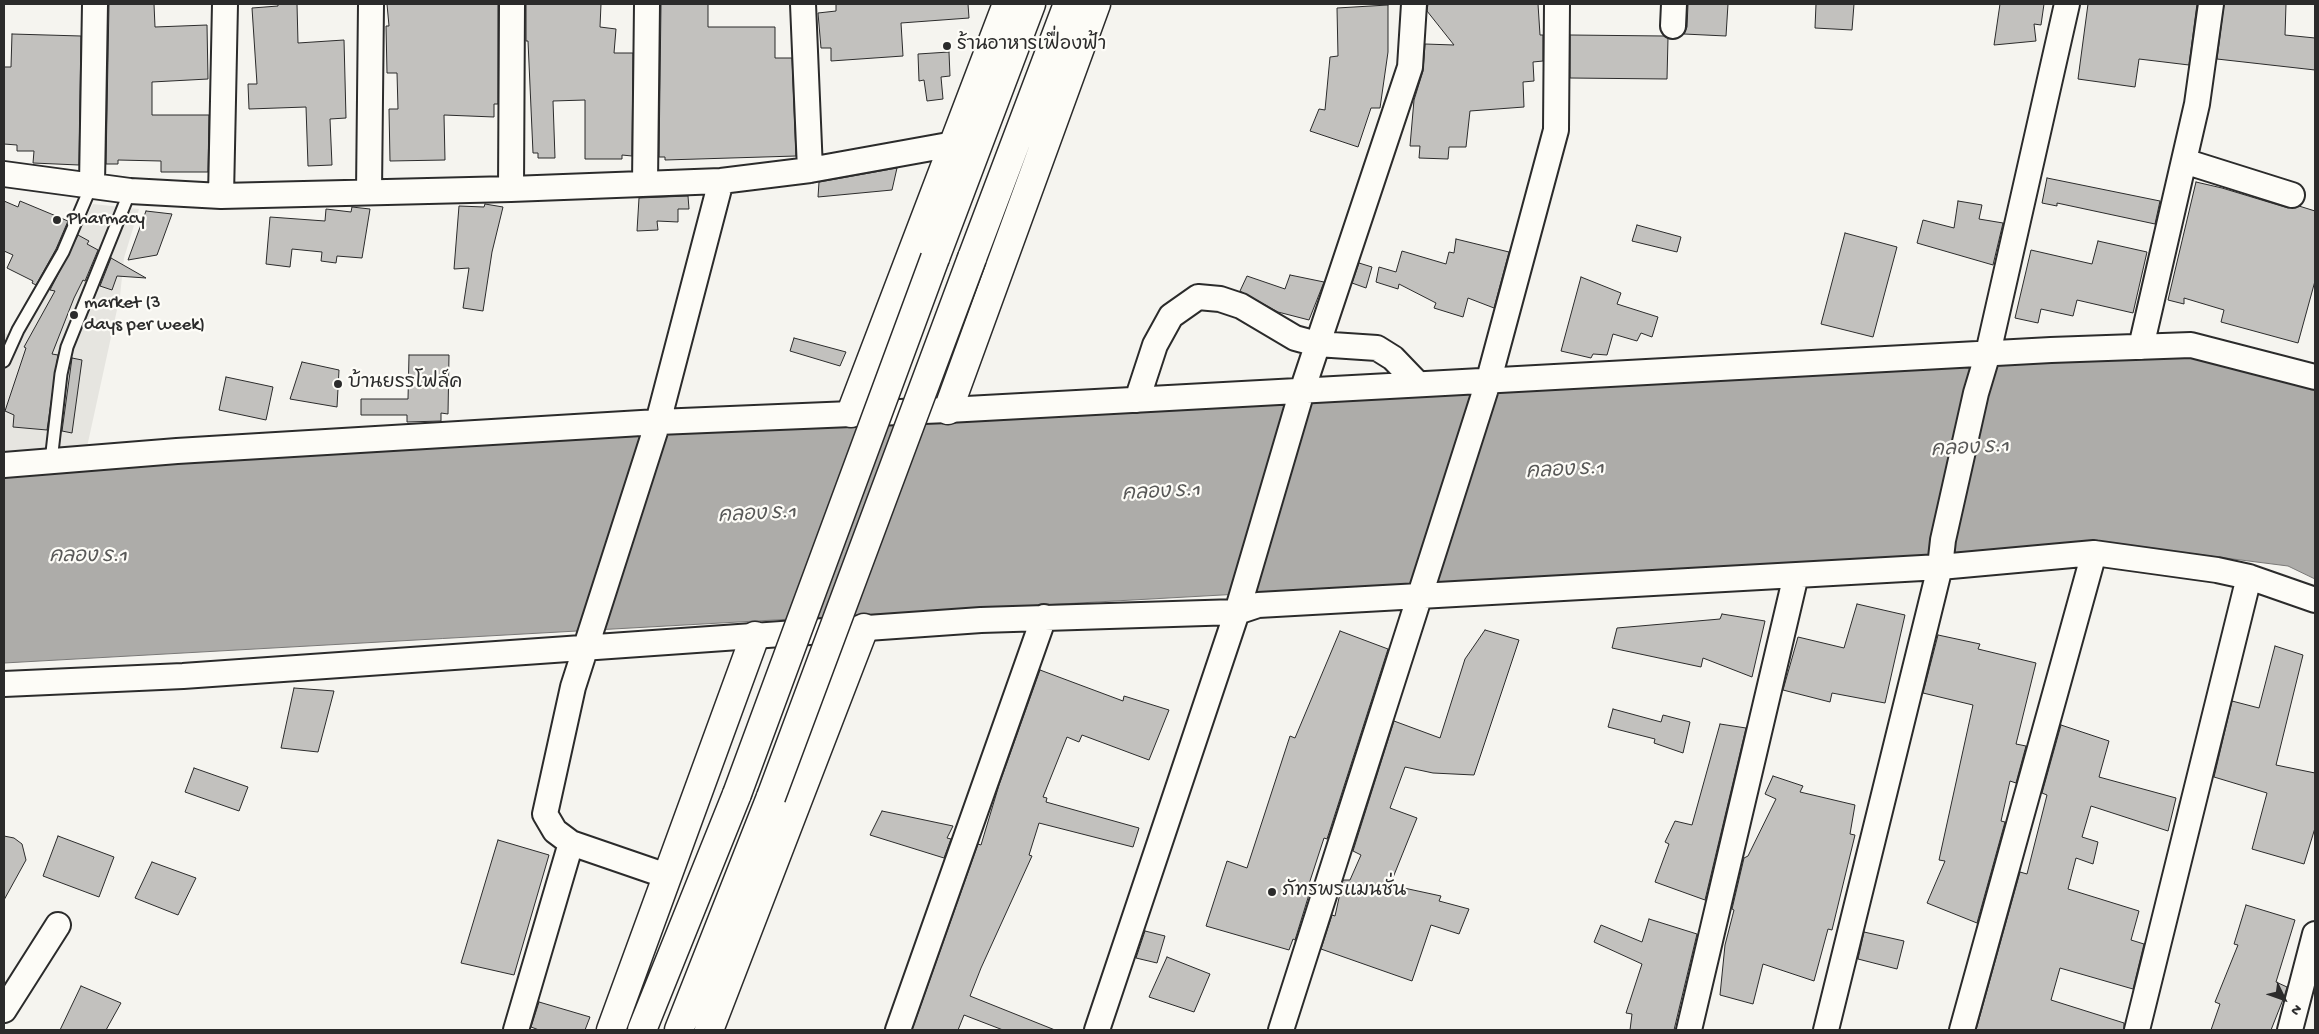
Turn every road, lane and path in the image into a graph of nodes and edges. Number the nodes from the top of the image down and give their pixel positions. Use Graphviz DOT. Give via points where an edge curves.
graph roads {
  1 [pos="95,4"];
  2 [pos="225,4"];
  3 [pos="372,4"];
  4 [pos="512,4"];
  5 [pos="647,4"];
  6 [pos="802,4"];
  7 [pos="1007,4"];
  8 [pos="1031,4"];
  9 [pos="1068,4"];
  10 [pos="1096,4"];
  11 [pos="1414,4"];
  12 [pos="1557,4"];
  13 [pos="2066,4"];
  14 [pos="2211,4"];
  15 [pos="954,144"];
  16 [pos="2184,160"];
  17 [pos="810,170"];
  18 [pos="4,174"];
  19 [pos="721,180"];
  20 [pos="645,183"];
  21 [pos="92,184"];
  22 [pos="511,189"];
  23 [pos="130,192"];
  24 [pos="369,192"];
  25 [pos="2292,195"];
  26 [pos="221,196"];
  27 [pos="1318,344"];
  28 [pos="2141,347"];
  29 [pos="1988,353"];
  30 [pos="4,361"];
  31 [pos="2315,377"];
  32 [pos="1418,384"];
  33 [pos="1485,389"];
  34 [pos="1302,390"];
  35 [pos="1137,400"];
  36 [pos="948,410"];
  37 [pos="851,413"];
  38 [pos="658,422"];
  39 [pos="51,461"];
  40 [pos="4,465"];
  41 [pos="2094,553"];
  42 [pos="1940,567"];
  43 [pos="1796,575"];
  44 [pos="2249,577"];
  45 [pos="1424,587"];
  46 [pos="2315,600"];
  47 [pos="1237,612"];
  48 [pos="1044,616"];
  49 [pos="864,628"];
  50 [pos="756,636"];
  51 [pos="585,648"];
  52 [pos="4,684"];
  53 [pos="571,843"];
  54 [pos="668,876"];
  55 [pos="58,925"];
  56 [pos="2315,934"];
  57 [pos="4,1010"];
  58 [pos="516,1030"];
  59 [pos="611,1030"];
  60 [pos="642,1030"];
  61 [pos="679,1030"];
  62 [pos="709,1030"];
  63 [pos="898,1030"];
  64 [pos="1097,1030"];
  65 [pos="1281,1030"];
  66 [pos="1689,1030"];
  67 [pos="1826,1030"];
  68 [pos="1962,1030"];
  69 [pos="2137,1030"];
  70 [pos="2290,1030"];
  1 -- 21 [label="street"];
  2 -- 26 [label="street"];
  3 -- 24 [label="street"];
  4 -- 22 [label="street"];
  5 -- 20 [label="street"];
  6 -- 17 [label="street"];
  7 -- 15 [label="main road"];
  8 -- 60 [label="main road, bridge" via="737,794"];
  9 -- 61 [label="main road, bridge" via="771,797"];
  10 -- 36 [label="main road"];
  11 -- 27 [label="street" via="1410,67"];
  12 -- 33 [label="street" via="1556,130"];
  13 -- 29 [label="street"];
  14 -- 16 [label="street" via="2197,104"];
  15 -- 17 [label="street"];
  15 -- 37 [label="main road"];
  16 -- 25 [label="street"];
  16 -- 28 [label="street"];
  17 -- 19 [label="street"];
  18 -- 21 [label="street"];
  19 -- 20 [label="street"];
  19 -- 38 [label="street"];
  20 -- 22 [label="street"];
  21 -- 23 [label="street"];
  21 -- 30 [label="lane" via="63,252"];
  22 -- 24 [label="street"];
  23 -- 26 [label="street"];
  23 -- 39 [label="lane" via="67,347"];
  24 -- 26 [label="street"];
  27 -- 32 [label="street" via="1377,348 1393,358"];
  27 -- 34 [label="street"];
  27 -- 35 [label="street" via="1295,338 1241,306 1220,299 1198,297 1171,316 1155,345"];
  28 -- 29 [label="street"];
  28 -- 31 [label="street" via="2191,346"];
  29 -- 33 [label="street"];
  29 -- 42 [label="street" via="1943,540"];
  32 -- 33 [label="street"];
  32 -- 34 [label="street"];
  33 -- 45 [label="street"];
  34 -- 35 [label="street"];
  34 -- 47 [label="street"];
  35 -- 36 [label="street"];
  36 -- 37 [label="street"];
  37 -- 38 [label="street"];
  38 -- 39 [label="street"];
  38 -- 51 [label="street"];
  39 -- 40 [label="street"];
  41 -- 42 [label="street"];
  41 -- 44 [label="street"];
  41 -- 68 [label="street"];
  42 -- 43 [label="street"];
  42 -- 67 [label="street"];
  43 -- 45 [label="street"];
  43 -- 66 [label="street"];
  44 -- 46 [label="street"];
  44 -- 69 [label="street"];
  45 -- 47 [label="street" via="1258,605"];
  45 -- 65 [label="street"];
  47 -- 48 [label="street"];
  47 -- 64 [label="street"];
  48 -- 49 [label="street"];
  48 -- 63 [label="street"];
  49 -- 50 [label="street"];
  49 -- 62 [label="main road"];
  50 -- 51 [label="street"];
  50 -- 54 [label="main road"];
  51 -- 52 [label="street" via="183,676"];
  51 -- 53 [label="street" via="573,687 545,814 555,831"];
  53 -- 54 [label="street"];
  53 -- 58 [label="street"];
  54 -- 59 [label="main road"];
  55 -- 57 [label="street"];
  56 -- 70 [label="street"];
}
